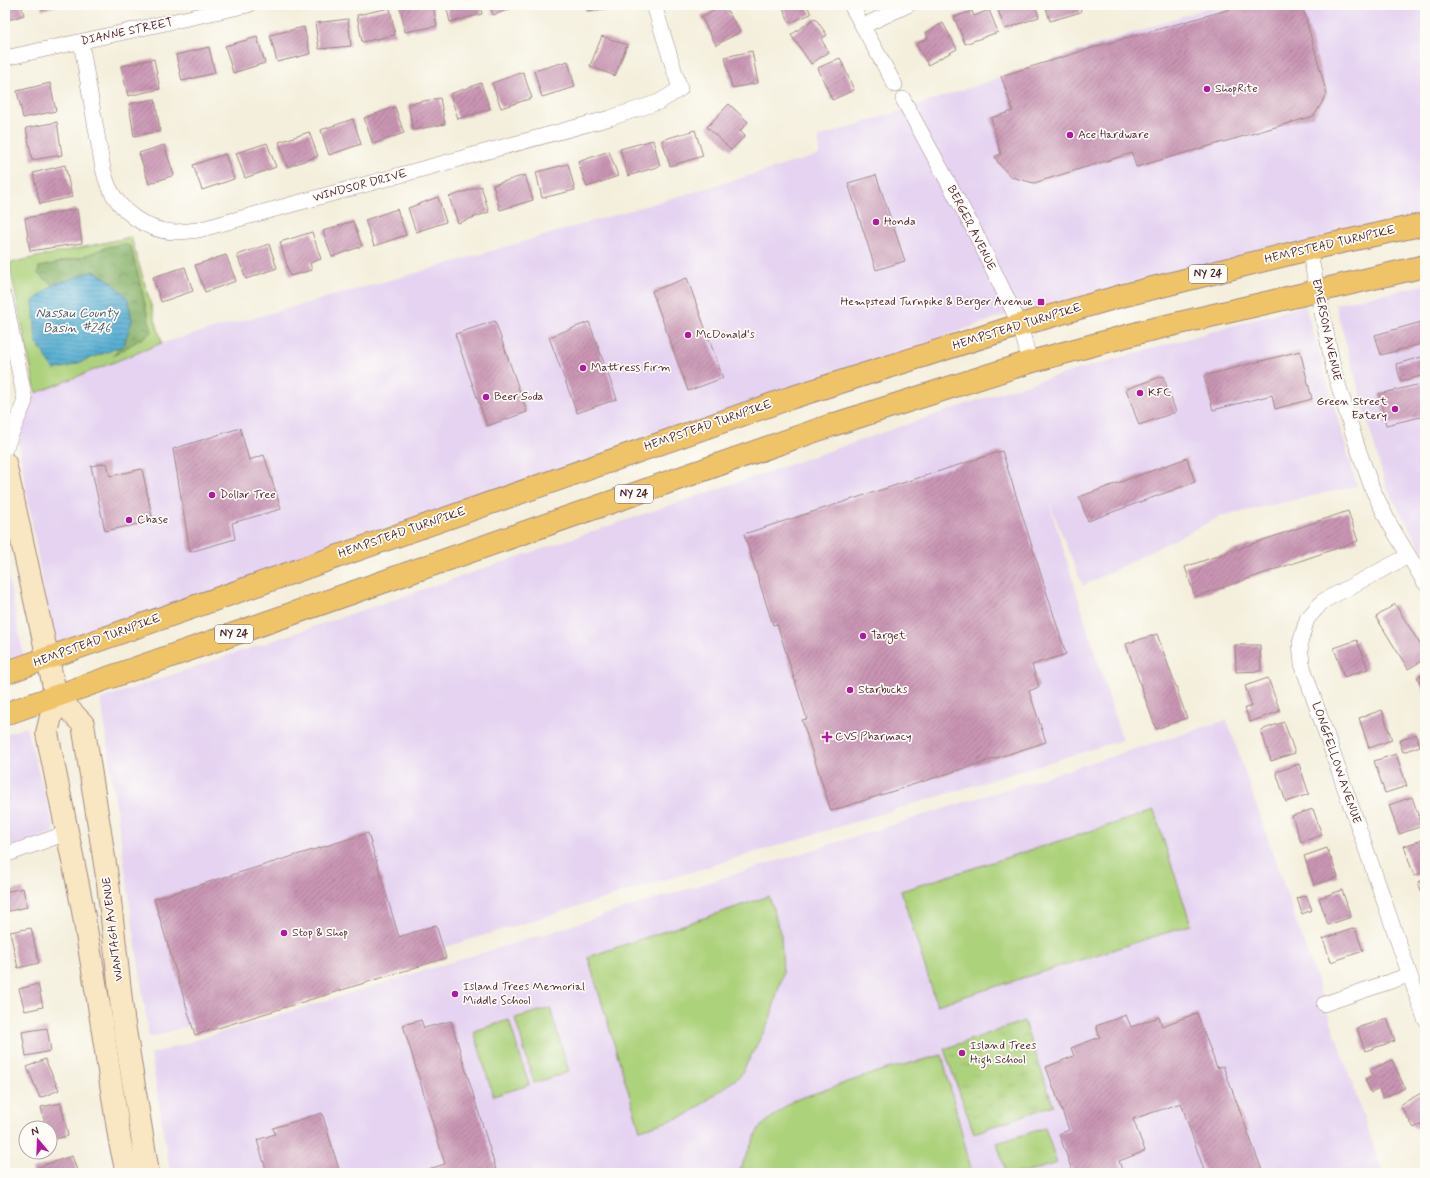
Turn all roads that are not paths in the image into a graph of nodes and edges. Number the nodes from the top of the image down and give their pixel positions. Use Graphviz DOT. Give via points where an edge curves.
graph roads {
  1 [pos="248,5"];
  2 [pos="654,5"];
  3 [pos="851,5"];
  4 [pos="908,5"];
  5 [pos="863,26"];
  6 [pos="81,42"];
  7 [pos="5,58"];
  8 [pos="895,85"];
  9 [pos="903,99"];
  10 [pos="1425,224"];
  11 [pos="1309,249"];
  12 [pos="1425,266"];
  13 [pos="1318,291"];
  14 [pos="5,298"];
  15 [pos="1020,325"];
  16 [pos="1030,362"];
  17 [pos="5,449"];
  18 [pos="5,462"];
  19 [pos="1408,556"];
  20 [pos="1425,583"];
  21 [pos="49,658"];
  22 [pos="5,673"];
  23 [pos="56,696"];
  24 [pos="5,714"];
  25 [pos="67,833"];
  26 [pos="5,855"];
  27 [pos="1409,975"];
  28 [pos="1324,1004"];
  29 [pos="1425,1019"];
  30 [pos="127,1173"];
  31 [pos="148,1173"];
  1 -- 6 [label="street, DIANNE STREET"];
  2 -- 6 [label="street, WINDSOR DRIVE" via="680,89 660,102 610,118 221,224 198,230 173,232 148,226 129,214 108,186"];
  3 -- 5 [label="street"];
  4 -- 5 [label="street"];
  5 -- 8 [label="street"];
  6 -- 7 [label="street, DIANNE STREET"];
  9 -- 15 [label="street, BERGER AVENUE"];
  10 -- 11 [label="main road, HEMPSTEAD TURNPIKE / NY 24"];
  11 -- 13 [label="street, EMERSON AVENUE"];
  11 -- 15 [label="main road, HEMPSTEAD TURNPIKE / NY 24" via="1121,296"];
  12 -- 13 [label="main road, NY 24"];
  13 -- 16 [label="main road, NY 24" via="1145,331"];
  13 -- 19 [label="street, EMERSON AVENUE" via="1334,371 1357,446 1373,490"];
  14 -- 17 [label="street" via="25,401"];
  15 -- 16 [label="street, BERGER AVENUE"];
  15 -- 21 [label="main road, HEMPSTEAD TURNPIKE / NY 24" via="773,403"];
  16 -- 23 [label="main road, NY 24" via="829,426"];
  18 -- 21 [label="main road, WANTAGH AVENUE"];
  19 -- 20 [label="street, EMERSON AVENUE"];
  19 -- 27 [label="street, LONGFELLOW AVENUE" via="1323,601 1307,619 1300,643 1302,664"];
  21 -- 22 [label="main road, HEMPSTEAD TURNPIKE / NY 24"];
  21 -- 23 [label="main road, WANTAGH AVENUE"];
  23 -- 24 [label="main road, NY 24"];
  23 -- 25 [label="main road, WANTAGH AVENUE" via="47,733"];
  23 -- 31 [label="main road, WANTAGH AVENUE" via="83,724 108,883 123,1018"];
  25 -- 26 [label="street"];
  25 -- 30 [label="main road, WANTAGH AVENUE" via="82,905"];
  27 -- 28 [label="street"];
  27 -- 29 [label="street, LONGFELLOW AVENUE"];
}
